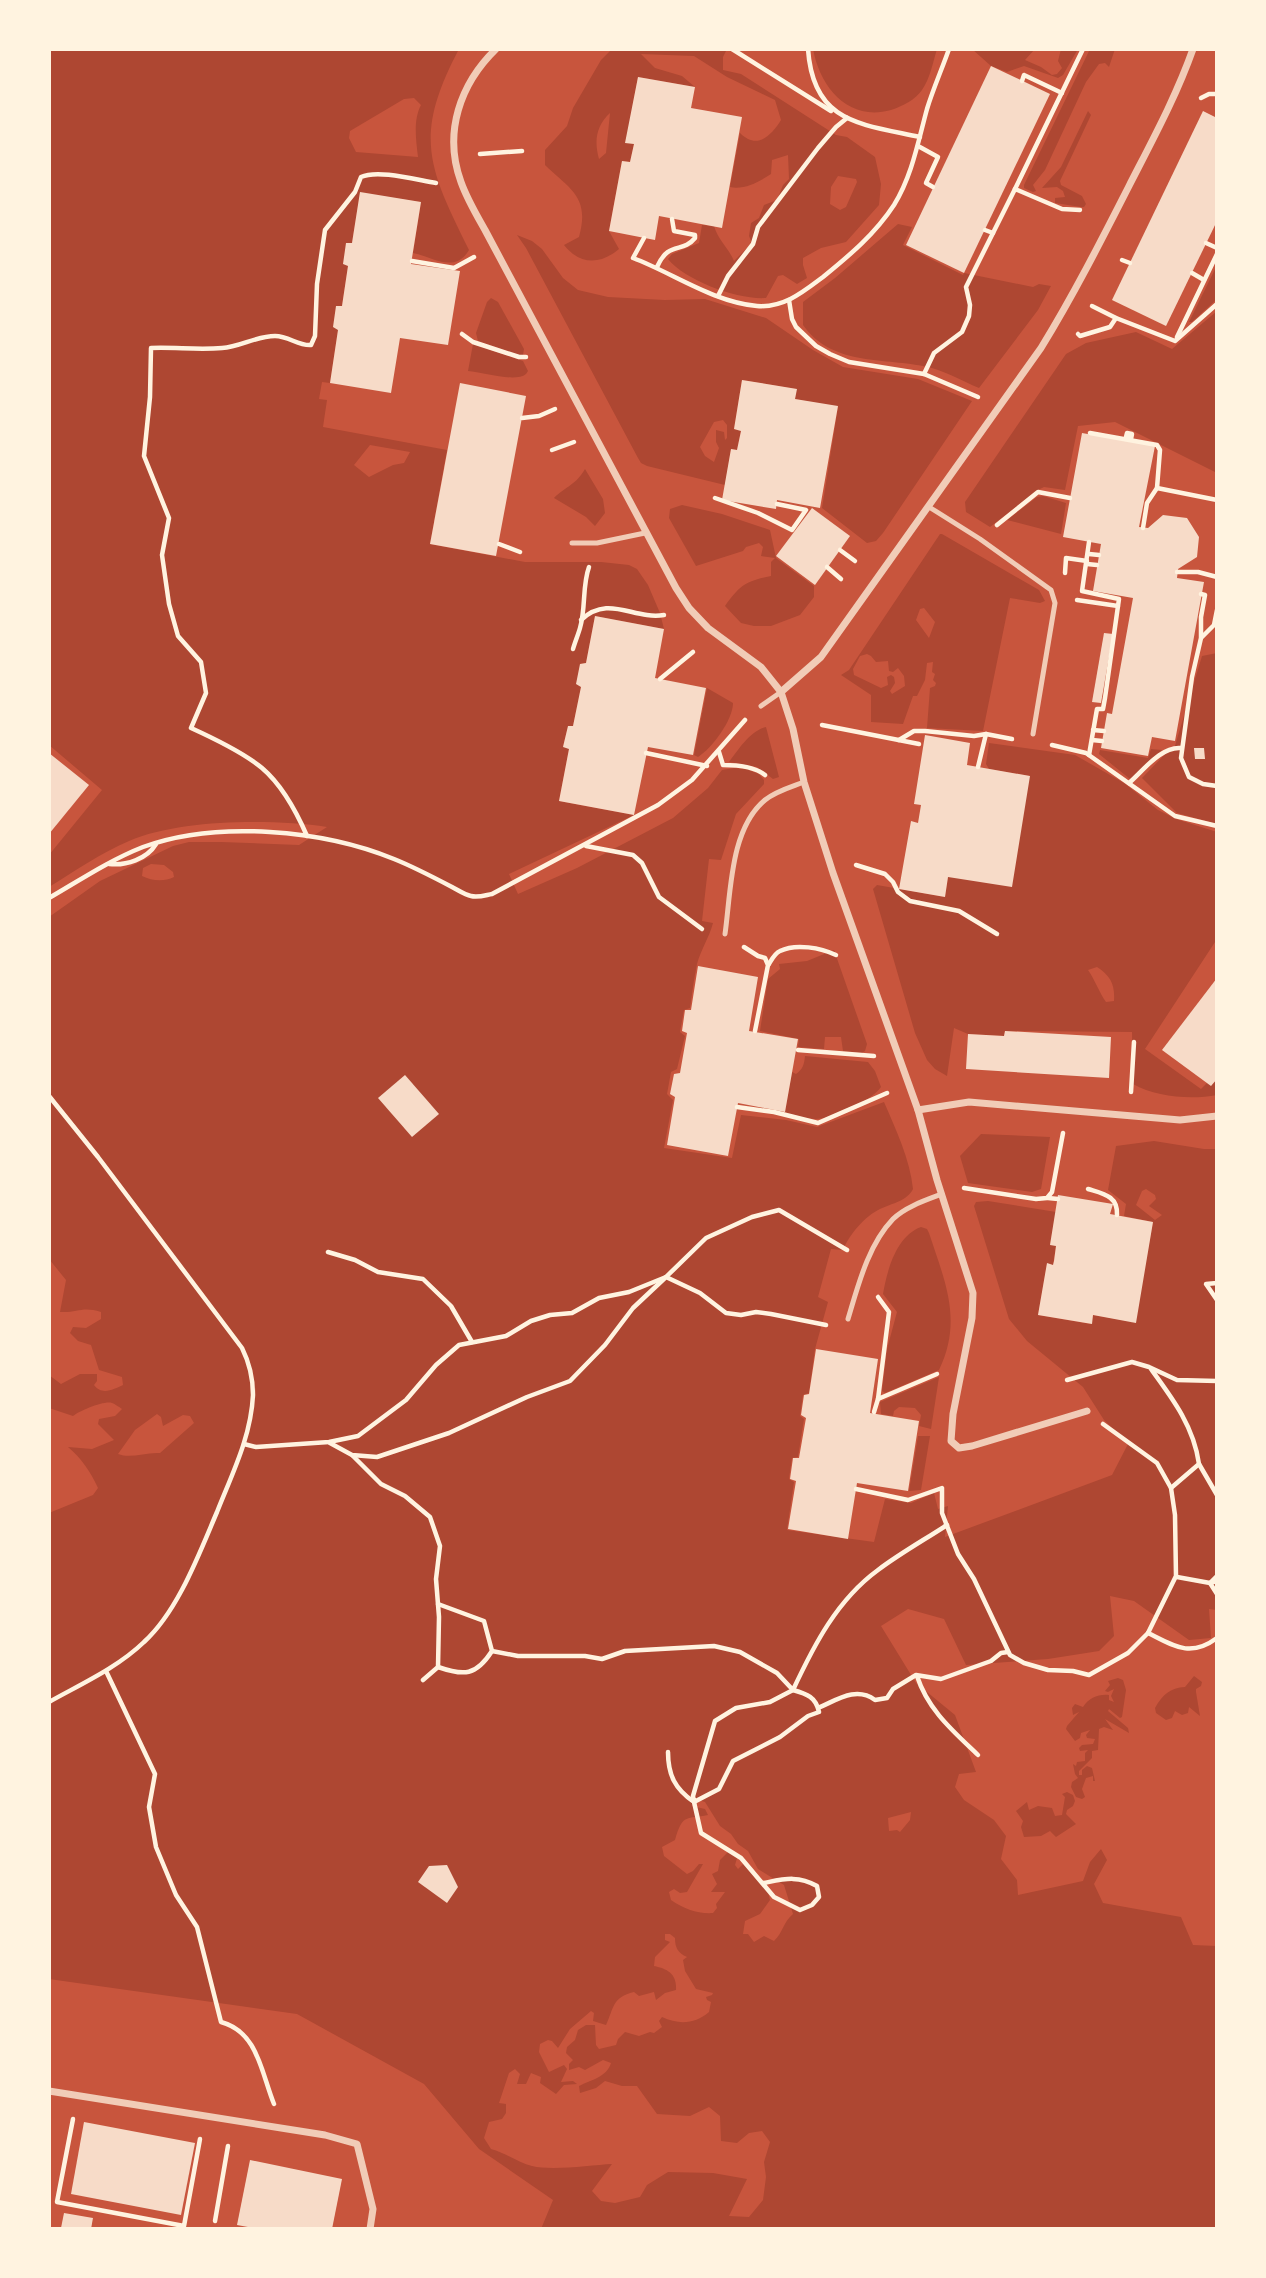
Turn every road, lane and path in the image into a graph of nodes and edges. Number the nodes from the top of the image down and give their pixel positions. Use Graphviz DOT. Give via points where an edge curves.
graph roads {
  1 [pos="496,49"];
  2 [pos="732,49"];
  3 [pos="808,49"];
  4 [pos="949,49"];
  5 [pos="1083,49"];
  6 [pos="1193,49"];
  7 [pos="1022,81"];
  8 [pos="1062,93"];
  9 [pos="1217,94"];
  10 [pos="1202,98"];
  11 [pos="838,115"];
  12 [pos="847,118"];
  13 [pos="920,137"];
  14 [pos="918,146"];
  15 [pos="1023,150"];
  16 [pos="522,152"];
  17 [pos="1032,153"];
  18 [pos="475,155"];
  19 [pos="442,184"];
  20 [pos="933,187"];
  21 [pos="1015,188"];
  22 [pos="1080,210"];
  23 [pos="672,219"];
  24 [pos="985,230"];
  25 [pos="993,233"];
  26 [pos="644,238"];
  27 [pos="1206,243"];
  28 [pos="1217,251"];
  29 [pos="477,255"];
  30 [pos="1122,260"];
  31 [pos="412,261"];
  32 [pos="1130,263"];
  33 [pos="657,267"];
  34 [pos="1192,273"];
  35 [pos="1204,280"];
  36 [pos="718,296"];
  37 [pos="789,300"];
  38 [pos="1217,304"];
  39 [pos="1092,306"];
  40 [pos="1116,318"];
  41 [pos="1075,332"];
  42 [pos="462,334"];
  43 [pos="1175,341"];
  44 [pos="531,356"];
  45 [pos="924,374"];
  46 [pos="970,393"];
  47 [pos="559,407"];
  48 [pos="522,418"];
  49 [pos="1090,433"];
  50 [pos="571,444"];
  51 [pos="552,450"];
  52 [pos="1157,488"];
  53 [pos="715,498"];
  54 [pos="1070,498"];
  55 [pos="1217,500"];
  56 [pos="777,504"];
  57 [pos="929,507"];
  58 [pos="1143,528"];
  59 [pos="645,533"];
  60 [pos="980,539"];
  61 [pos="1089,542"];
  62 [pos="572,543"];
  63 [pos="597,543"];
  64 [pos="499,544"];
  65 [pos="840,550"];
  66 [pos="520,552"];
  67 [pos="1088,554"];
  68 [pos="1099,555"];
  69 [pos="1066,558"];
  70 [pos="855,561"];
  71 [pos="1087,562"];
  72 [pos="1097,565"];
  73 [pos="827,567"];
  74 [pos="1177,572"];
  75 [pos="1217,577"];
  76 [pos="841,579"];
  77 [pos="1074,580"];
  78 [pos="1084,581"];
  79 [pos="1201,594"];
  80 [pos="1053,596"];
  81 [pos="1118,606"];
  82 [pos="1217,610"];
  83 [pos="668,614"];
  84 [pos="581,620"];
  85 [pos="1201,638"];
  86 [pos="573,649"];
  87 [pos="693,652"];
  88 [pos="660,679"];
  89 [pos="781,692"];
  90 [pos="761,706"];
  91 [pos="1096,720"];
  92 [pos="1105,721"];
  93 [pos="822,725"];
  94 [pos="1093,730"];
  95 [pos="1104,731"];
  96 [pos="1033,734"];
  97 [pos="899,740"];
  98 [pos="1092,740"];
  99 [pos="1102,741"];
  100 [pos="919,744"];
  101 [pos="1181,748"];
  102 [pos="719,752"];
  103 [pos="646,753"];
  104 [pos="1089,755"];
  105 [pos="1097,759"];
  106 [pos="707,766"];
  107 [pos="978,767"];
  108 [pos="804,782"];
  109 [pos="1129,783"];
  110 [pos="1217,786"];
  111 [pos="774,795"];
  112 [pos="1217,827"];
  113 [pos="307,836"];
  114 [pos="156,843"];
  115 [pos="585,846"];
  116 [pos="108,864"];
  117 [pos="855,864"];
  118 [pos="49,898"];
  119 [pos="704,930"];
  120 [pos="725,934"];
  121 [pos="997,934"];
  122 [pos="758,956"];
  123 [pos="844,959"];
  124 [pos="768,965"];
  125 [pos="755,1031"];
  126 [pos="1134,1042"];
  127 [pos="798,1050"];
  128 [pos="875,1056"];
  129 [pos="887,1093"];
  130 [pos="49,1096"];
  131 [pos="1131,1096"];
  132 [pos="737,1107"];
  133 [pos="918,1110"];
  134 [pos="1217,1116"];
  135 [pos="1063,1132"];
  136 [pos="1088,1189"];
  137 [pos="959,1190"];
  138 [pos="942,1194"];
  139 [pos="1047,1198"];
  140 [pos="1058,1199"];
  141 [pos="1117,1215"];
  142 [pos="826,1238"];
  143 [pos="328,1252"];
  144 [pos="666,1277"];
  145 [pos="859,1281"];
  146 [pos="1217,1283"];
  147 [pos="1217,1300"];
  148 [pos="848,1319"];
  149 [pos="472,1342"];
  150 [pos="1149,1367"];
  151 [pos="945,1372"];
  152 [pos="1067,1380"];
  153 [pos="1217,1381"];
  154 [pos="878,1399"];
  155 [pos="1087,1410"];
  156 [pos="874,1412"];
  157 [pos="1097,1420"];
  158 [pos="329,1442"];
  159 [pos="244,1444"];
  160 [pos="352,1455"];
  161 [pos="1199,1464"];
  162 [pos="1171,1488"];
  163 [pos="856,1489"];
  164 [pos="1217,1495"];
  165 [pos="947,1525"];
  166 [pos="1176,1576"];
  167 [pos="1217,1579"];
  168 [pos="1210,1583"];
  169 [pos="1217,1594"];
  170 [pos="438,1604"];
  171 [pos="1148,1633"];
  172 [pos="1217,1638"];
  173 [pos="492,1651"];
  174 [pos="1008,1652"];
  175 [pos="438,1667"];
  176 [pos="106,1671"];
  177 [pos="916,1675"];
  178 [pos="423,1680"];
  179 [pos="793,1690"];
  180 [pos="49,1702"];
  181 [pos="818,1708"];
  182 [pos="668,1752"];
  183 [pos="978,1755"];
  184 [pos="694,1802"];
  185 [pos="764,1884"];
  186 [pos="49,2091"];
  187 [pos="74,2114"];
  188 [pos="281,2128"];
  189 [pos="188,2136"];
  190 [pos="200,2138"];
  191 [pos="210,2141"];
  192 [pos="220,2144"];
  193 [pos="215,2221"];
  194 [pos="370,2229"];
  1 -- 59 [label="street" via="475,70 457,113 453,146 460,180"];
  2 -- 11 [label="path"];
  3 -- 11 [label="path" via="811,80"];
  4 -- 13 [label="path"];
  5 -- 8 [label="path"];
  6 -- 57 [label="street" via="1152,142 1060,316"];
  7 -- 8 [label="path" via="1024,75"];
  8 -- 17 [label="path"];
  9 -- 10 [label="path"];
  11 -- 12 [label="path"];
  12 -- 13 [label="path"];
  12 -- 36 [label="path" via="758,227 753,244"];
  13 -- 14 [label="path"];
  14 -- 20 [label="path" via="938,156 926,183"];
  14 -- 37 [label="path" via="895,203 874,233"];
  15 -- 17 [label="path"];
  16 -- 18 [label="path"];
  17 -- 21 [label="path"];
  19 -- 113 [label="path" via="383,175 361,177 325,230 311,345 275,336 225,348 150,348 144,456 169,518 162,555 169,604 178,636 201,662 206,693 191,729 263,769 295,809"];
  21 -- 22 [label="path" via="1062,209"];
  21 -- 25 [label="path"];
  23 -- 33 [label="path" via="674,231 695,235 695,239 673,247"];
  24 -- 25 [label="path"];
  25 -- 45 [label="path" via="966,287 970,305 962,332 934,353"];
  26 -- 33 [label="path" via="633,258"];
  27 -- 28 [label="path"];
  28 -- 35 [label="path"];
  29 -- 31 [label="path" via="454,268"];
  30 -- 32 [label="path"];
  33 -- 36 [label="path"];
  34 -- 35 [label="path"];
  35 -- 43 [label="path"];
  36 -- 37 [label="path" via="756,306"];
  37 -- 45 [label="path" via="796,327 830,354 849,362"];
  38 -- 43 [label="path"];
  39 -- 40 [label="path"];
  40 -- 41 [label="path" via="1110,327 1080,335"];
  40 -- 43 [label="path"];
  42 -- 44 [label="path" via="519,357"];
  45 -- 46 [label="path"];
  47 -- 48 [label="path"];
  49 -- 52 [label="path" via="1157,445"];
  50 -- 51 [label="path"];
  52 -- 55 [label="path"];
  52 -- 58 [label="path" via="1147,503"];
  53 -- 56 [label="path" via="744,506 792,530 806,510"];
  54 -- 60 [label="path" via="1038,492"];
  57 -- 60 [label="lane"];
  57 -- 89 [label="street" via="821,657"];
  59 -- 63 [label="lane"];
  59 -- 89 [label="street" via="689,608 761,667"];
  60 -- 80 [label="lane" via="1041,581"];
  61 -- 67 [label="path"];
  62 -- 63 [label="lane"];
  63 -- 84 [label="path" via="587,572"];
  64 -- 66 [label="path"];
  65 -- 70 [label="path"];
  67 -- 68 [label="path"];
  67 -- 71 [label="path"];
  69 -- 71 [label="path"];
  71 -- 72 [label="path"];
  71 -- 78 [label="path"];
  73 -- 76 [label="path"];
  74 -- 75 [label="path"];
  77 -- 78 [label="path"];
  78 -- 81 [label="path" via="1082,591 1119,599"];
  79 -- 85 [label="path" via="1205,595"];
  80 -- 81 [label="path"];
  80 -- 96 [label="lane"];
  81 -- 91 [label="path" via="1105,698"];
  82 -- 85 [label="path" via="1214,625"];
  83 -- 84 [label="path" via="650,617 599,608"];
  84 -- 86 [label="path"];
  85 -- 101 [label="path"];
  87 -- 88 [label="path"];
  89 -- 90 [label="lane"];
  89 -- 108 [label="street"];
  90 -- 102 [label="path"];
  91 -- 92 [label="path"];
  91 -- 94 [label="path"];
  93 -- 97 [label="path"];
  94 -- 95 [label="path"];
  94 -- 98 [label="path"];
  97 -- 100 [label="path"];
  97 -- 107 [label="path" via="914,731 986,734"];
  98 -- 99 [label="path"];
  98 -- 104 [label="path"];
  101 -- 109 [label="path" via="1171,747 1162,753"];
  101 -- 110 [label="path" via="1189,777"];
  102 -- 106 [label="path"];
  102 -- 111 [label="path" via="723,765 761,772"];
  103 -- 106 [label="path"];
  105 -- 109 [label="path"];
  106 -- 115 [label="path" via="658,805"];
  108 -- 111 [label="lane"];
  108 -- 133 [label="street"];
  109 -- 112 [label="path" via="1175,816"];
  111 -- 120 [label="lane" via="743,826"];
  113 -- 114 [label="path" via="215,832"];
  113 -- 115 [label="path" via="376,852 471,897 492,894"];
  114 -- 116 [label="path"];
  114 -- 116 [label="path" via="139,859"];
  115 -- 119 [label="path" via="633,855 659,897"];
  116 -- 118 [label="path"];
  117 -- 121 [label="path" via="885,874 910,901 958,911"];
  122 -- 124 [label="path"];
  123 -- 124 [label="path" via="821,948 788,948 777,952"];
  124 -- 125 [label="path"];
  126 -- 131 [label="path"];
  127 -- 128 [label="path"];
  129 -- 132 [label="path" via="815,1123"];
  130 -- 159 [label="path" via="242,1348 253,1396"];
  133 -- 134 [label="street" via="968,1102 1180,1120"];
  133 -- 138 [label="street"];
  135 -- 139 [label="path"];
  136 -- 141 [label="path" via="1114,1199"];
  137 -- 139 [label="path" via="968,1187"];
  138 -- 145 [label="lane" via="894,1217"];
  138 -- 155 [label="street" via="973,1293 951,1441 960,1448 972,1446"];
  139 -- 140 [label="path"];
  142 -- 144 [label="path" via="779,1210 706,1238"];
  143 -- 149 [label="path" via="378,1272 423,1279 451,1306"];
  144 -- 148 [label="path" via="700,1293 726,1313 756,1312 824,1326"];
  144 -- 149 [label="path" via="599,1298 572,1313 531,1321 506,1336"];
  144 -- 160 [label="path" via="570,1381 449,1433 377,1457"];
  145 -- 148 [label="lane"];
  145 -- 154 [label="path" via="870,1286 890,1312"];
  146 -- 147 [label="path" via="1206,1284"];
  149 -- 158 [label="path" via="459,1345 406,1400 358,1436"];
  150 -- 152 [label="path" via="1132,1362"];
  150 -- 153 [label="path" via="1177,1380"];
  150 -- 161 [label="path" via="1183,1415 1196,1443"];
  151 -- 154 [label="path"];
  154 -- 156 [label="path"];
  157 -- 162 [label="path" via="1157,1464"];
  158 -- 159 [label="path"];
  158 -- 160 [label="path"];
  159 -- 176 [label="path" via="190,1577 145,1642"];
  160 -- 170 [label="path" via="380,1484 405,1496 430,1517 440,1546"];
  161 -- 162 [label="path"];
  161 -- 164 [label="path"];
  162 -- 166 [label="path"];
  163 -- 165 [label="path" via="908,1500 942,1488"];
  165 -- 174 [label="path"];
  165 -- 179 [label="path" via="876,1571 840,1607"];
  166 -- 168 [label="path"];
  166 -- 171 [label="path"];
  167 -- 168 [label="path"];
  168 -- 169 [label="path"];
  170 -- 173 [label="path" via="484,1621"];
  170 -- 175 [label="path"];
  171 -- 172 [label="path" via="1176,1648 1188,1649 1206,1646"];
  171 -- 174 [label="path" via="1128,1653 1089,1675 1038,1668"];
  173 -- 175 [label="path" via="468,1674"];
  173 -- 179 [label="path" via="603,1659 625,1651 714,1646 740,1652 777,1673"];
  174 -- 177 [label="path" via="942,1679"];
  175 -- 178 [label="path"];
  176 -- 180 [label="path"];
  176 -- 188 [label="path" via="155,1774 149,1807 156,1847 176,1895 197,1927 221,2022 249,2038"];
  177 -- 181 [label="path" via="887,1698 875,1700 856,1693"];
  177 -- 183 [label="path" via="939,1717"];
  179 -- 181 [label="path" via="808,1694"];
  179 -- 184 [label="path" via="770,1702 736,1708 715,1721"];
  181 -- 184 [label="path" via="819,1712 780,1737 733,1761 719,1789"];
  182 -- 184 [label="path" via="671,1779"];
  184 -- 185 [label="path" via="701,1833 741,1858"];
  185 -- 185 [label="path" via="774,1897 800,1910 820,1897 817,1886 806,1879"];
  186 -- 188 [label="street"];
  187 -- 190 [label="path" via="57,2202 184,2226"];
  188 -- 194 [label="street" via="357,2144 373,2209"];
  189 -- 190 [label="path"];
  190 -- 191 [label="path"];
  192 -- 193 [label="path" via="230,2146"];
}
